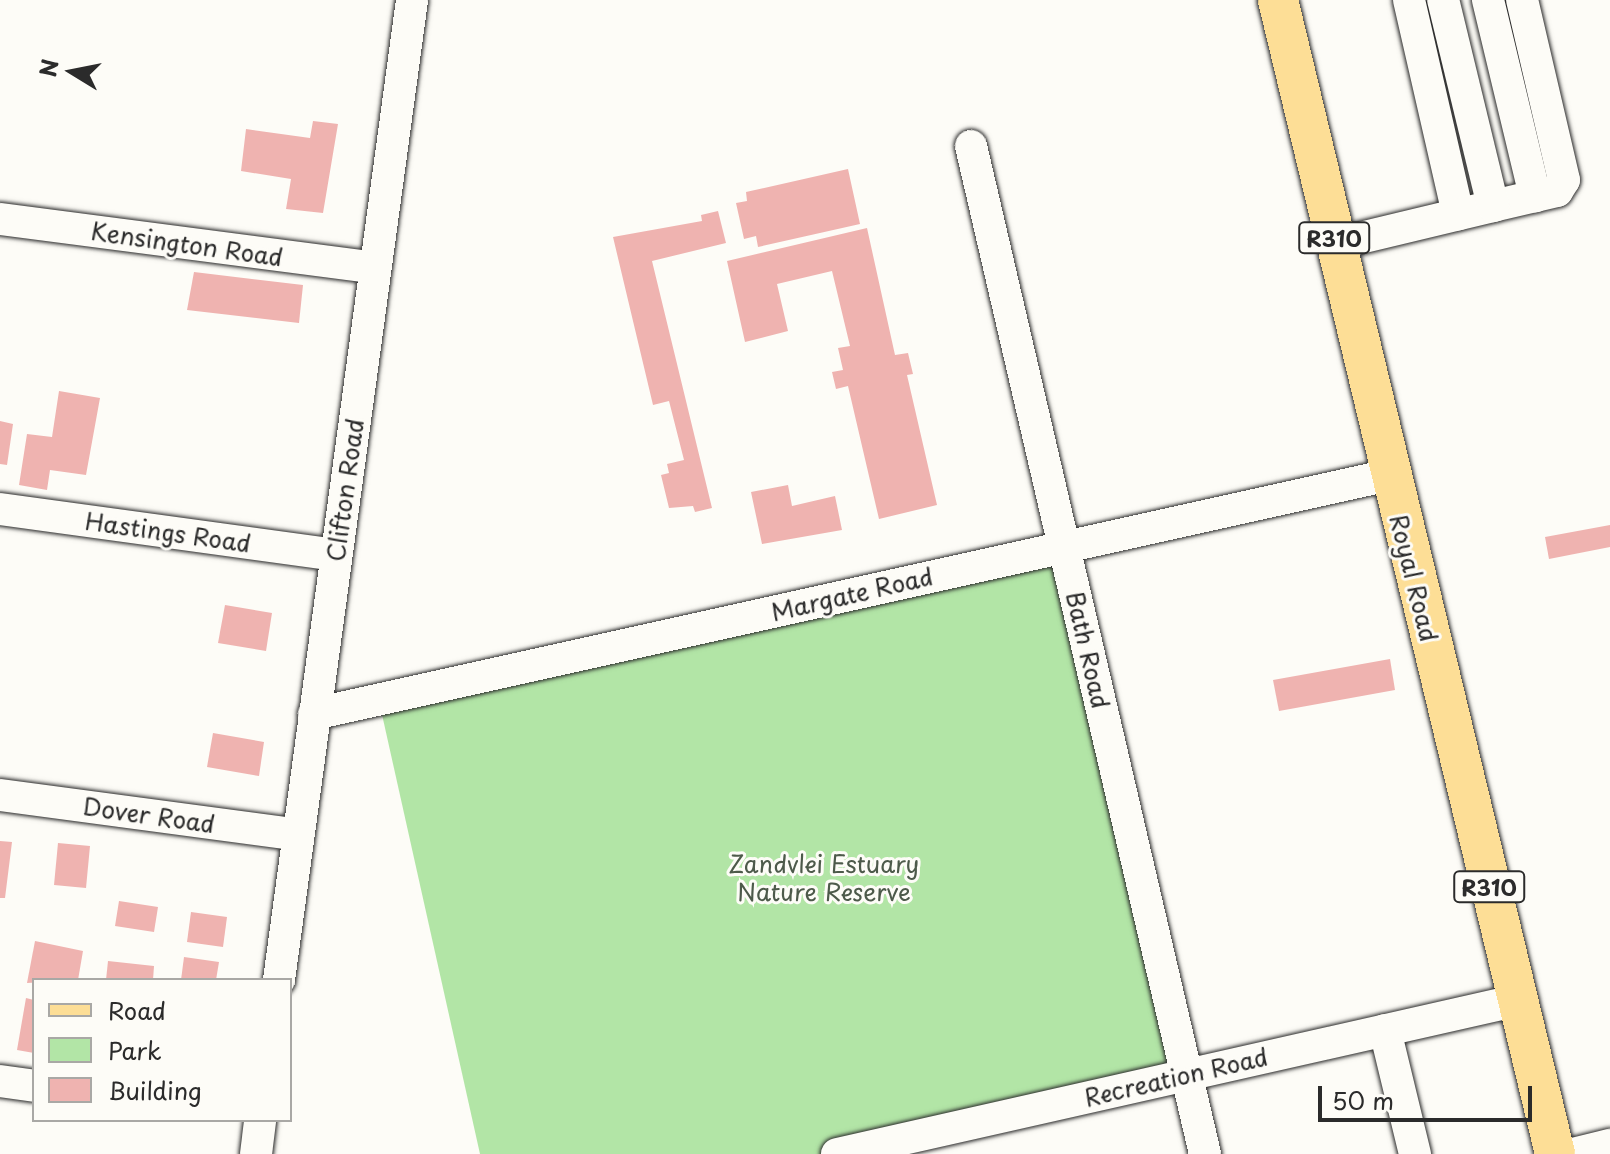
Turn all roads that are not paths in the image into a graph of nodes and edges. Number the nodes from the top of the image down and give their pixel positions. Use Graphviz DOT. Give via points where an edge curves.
graph roads {
  1 [pos="412,0"];
  2 [pos="1278,0"];
  3 [pos="1409,0"];
  4 [pos="1443,0"];
  5 [pos="1488,0"];
  6 [pos="1522,0"];
  7 [pos="971,146"];
  8 [pos="1535,196"];
  9 [pos="1493,206"];
  10 [pos="1458,214"];
  11 [pos="0,219"];
  12 [pos="1335,244"];
  13 [pos="375,268"];
  14 [pos="1389,475"];
  15 [pos="0,509"];
  16 [pos="1064,546"];
  17 [pos="336,555"];
  18 [pos="314,714"];
  19 [pos="0,795"];
  20 [pos="298,835"];
  21 [pos="279,978"];
  22 [pos="1515,1001"];
  23 [pos="1385,1030"];
  24 [pos="1187,1075"];
  25 [pos="0,1081"];
  26 [pos="32,1086"];
  27 [pos="260,1122"];
  28 [pos="1610,1145"];
  29 [pos="851,1152"];
  30 [pos="256,1154"];
  31 [pos="1205,1154"];
  32 [pos="1415,1154"];
  33 [pos="1555,1154"];
  34 [pos="1573,1154"];
  1 -- 13 [label="street, Clifton Road"];
  2 -- 12 [label="main road, Royal Road / R310"];
  3 -- 10 [label="street"];
  4 -- 9 [label="street"];
  5 -- 8 [label="street"];
  6 -- 8 [label="street" via="1564,180 1557,191"];
  7 -- 16 [label="street, Bath Road"];
  8 -- 9 [label="street"];
  9 -- 10 [label="street"];
  10 -- 12 [label="street"];
  11 -- 13 [label="street, Kensington Road"];
  12 -- 14 [label="main road, Royal Road / R310"];
  13 -- 17 [label="street, Clifton Road"];
  14 -- 16 [label="street, Margate Road"];
  14 -- 22 [label="main road, Royal Road / R310"];
  15 -- 17 [label="street, Hastings Road"];
  16 -- 18 [label="street, Margate Road"];
  16 -- 24 [label="street, Bath Road"];
  17 -- 18 [label="street, Clifton Road"];
  18 -- 20 [label="street, Clifton Road"];
  19 -- 20 [label="street, Dover Road"];
  20 -- 21 [label="street, Clifton Road"];
  22 -- 23 [label="street, Recreation Road"];
  22 -- 33 [label="main road, Royal Road / R310"];
  23 -- 24 [label="street, Recreation Road"];
  23 -- 32 [label="street"];
  24 -- 29 [label="street, Recreation Road"];
  24 -- 31 [label="street, Bath Road"];
  25 -- 26 [label="street"];
  27 -- 30 [label="street"];
  28 -- 34 [label="street"];
}
